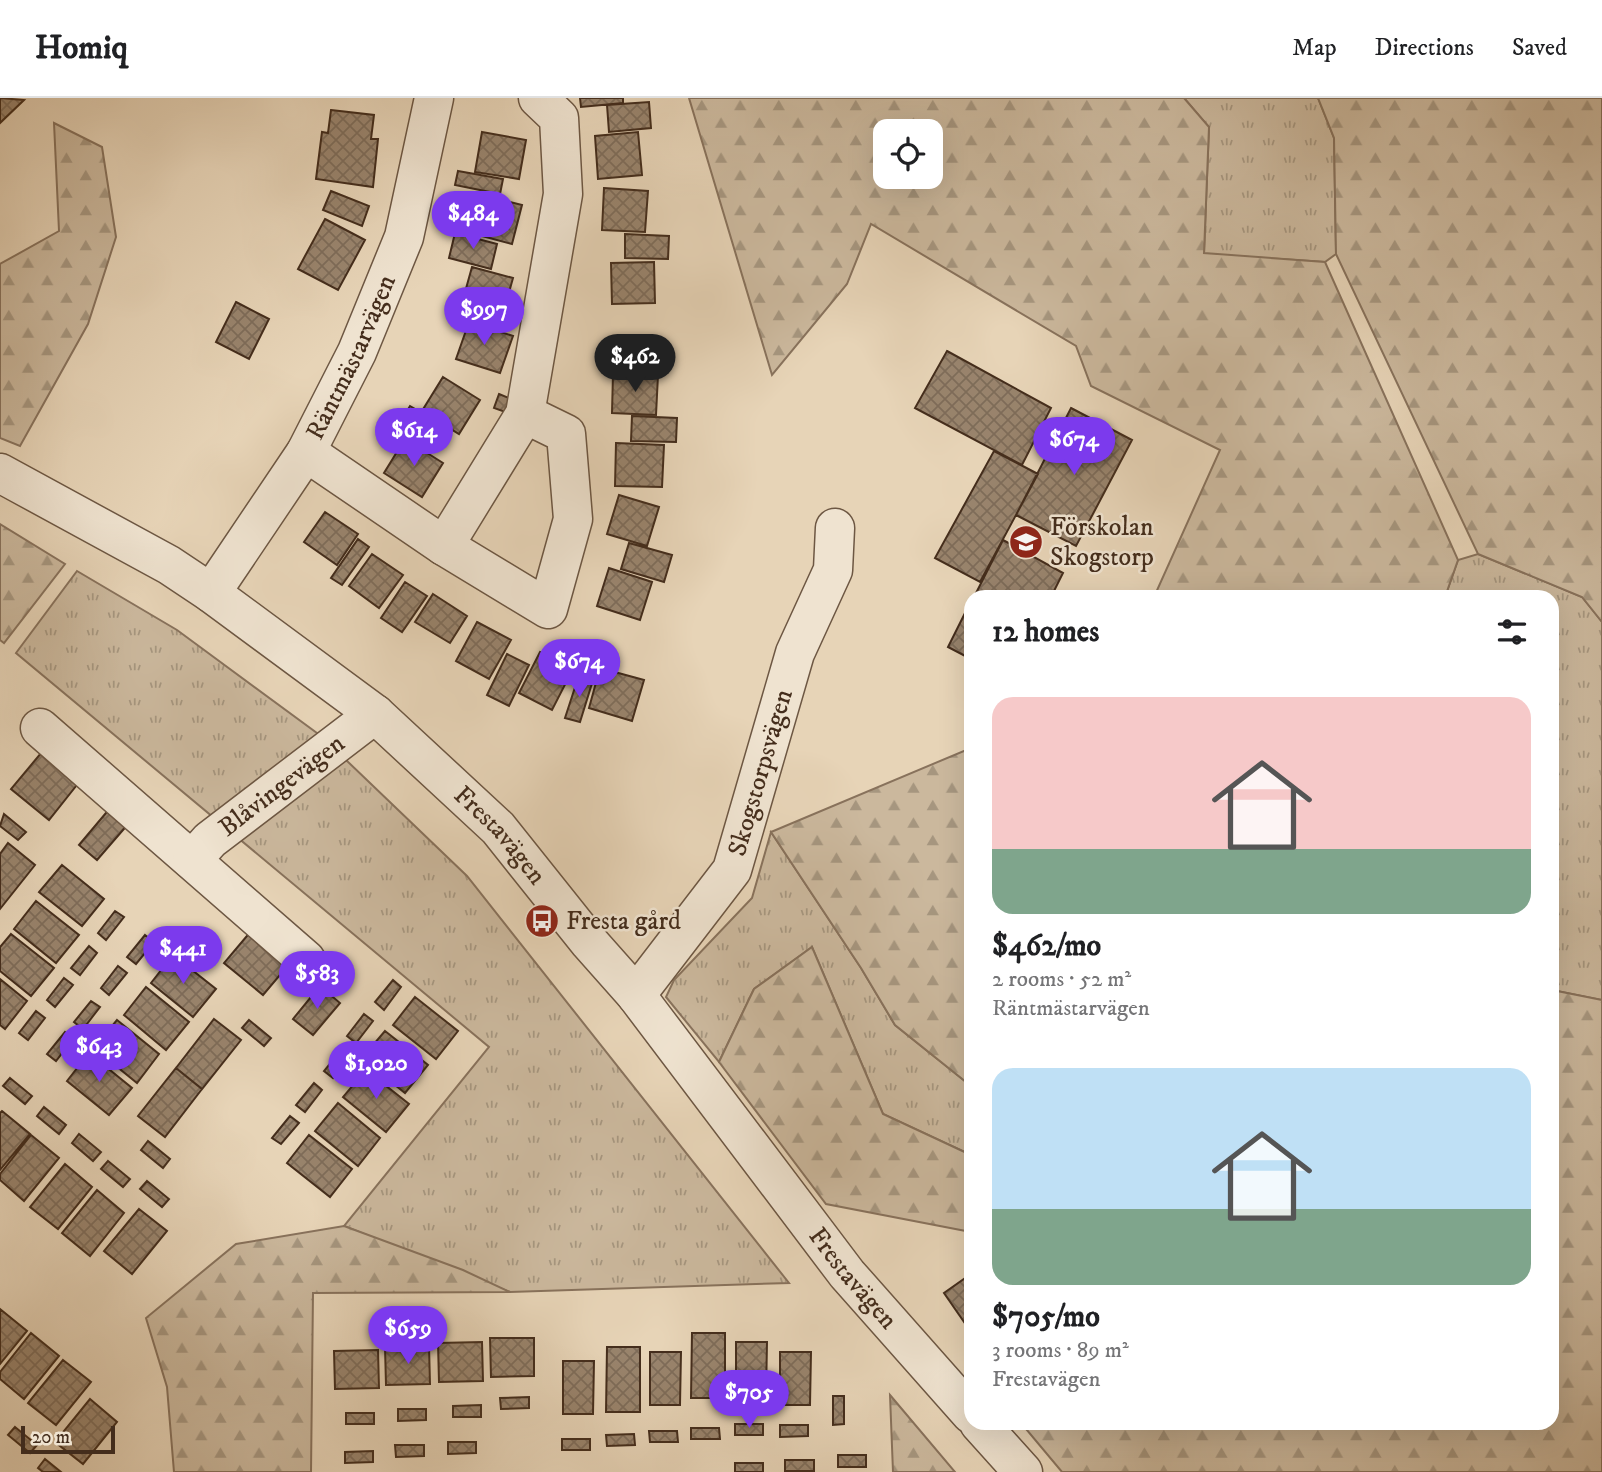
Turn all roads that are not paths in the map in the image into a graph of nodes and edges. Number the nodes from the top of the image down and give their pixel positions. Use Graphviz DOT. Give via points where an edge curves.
graph roads {
  1 [pos="434,98"];
  2 [pos="538,98"];
  3 [pos="525,414"];
  4 [pos="306,452"];
  5 [pos="0,473"];
  6 [pos="835,528"];
  7 [pos="444,546"];
  8 [pos="211,593"];
  9 [pos="374,714"];
  10 [pos="40,727"];
  11 [pos="192,860"];
  12 [pos="306,960"];
  13 [pos="636,995"];
  14 [pos="964,1406"];
  15 [pos="985,1430"];
  16 [pos="1023,1472"];
  1 -- 4 [label="street, Räntmästarvägen" via="404,237 357,352"];
  2 -- 3 [label="street" via="559,118 563,194"];
  3 -- 7 [label="street"];
  3 -- 7 [label="street, Räntmästarvägen" via="566,434 573,519 548,608"];
  4 -- 7 [label="street, Räntmästarvägen"];
  4 -- 8 [label="street, Räntmästarvägen"];
  5 -- 8 [label="street, Frestavägen" via="169,565"];
  6 -- 13 [label="street, Skogstorpsvägen" via="833,570 795,653 732,870"];
  8 -- 9 [label="street, Frestavägen"];
  9 -- 11 [label="street, Blåvingevägen" via="210,840"];
  9 -- 13 [label="street, Frestavägen" via="498,828"];
  10 -- 11 [label="street, Blåvingevägen"];
  11 -- 12 [label="street, Blåvingevägen"];
  13 -- 14 [label="street, Frestavägen" via="847,1274"];
  15 -- 16 [label="street"];
}
